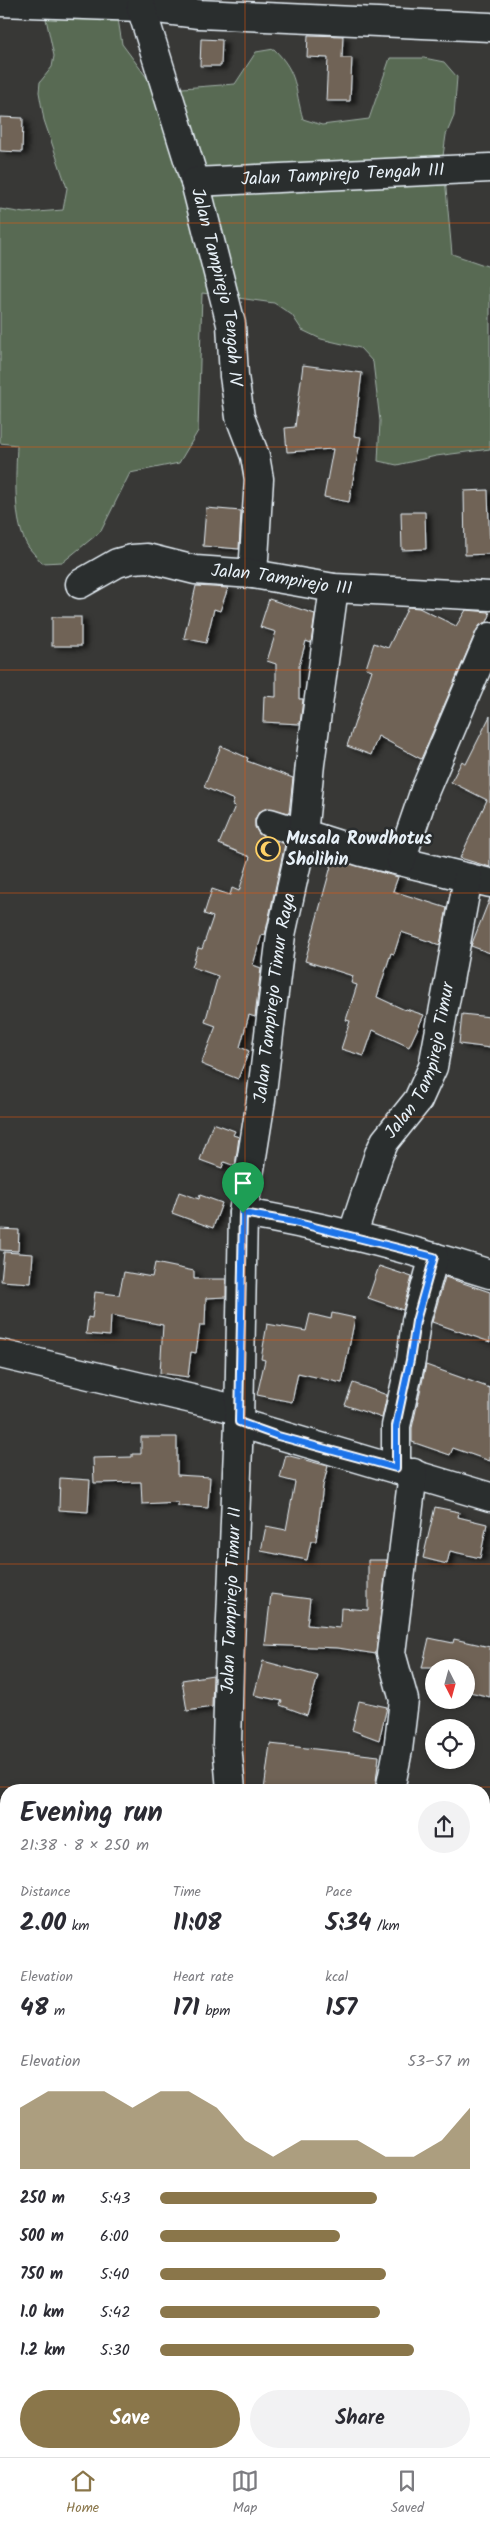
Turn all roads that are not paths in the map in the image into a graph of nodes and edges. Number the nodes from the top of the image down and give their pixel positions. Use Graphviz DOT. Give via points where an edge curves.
graph roads {
  1 [pos="0,2"];
  2 [pos="141,7"];
  3 [pos="199,7"];
  4 [pos="490,28"];
  5 [pos="490,168"];
  6 [pos="195,182"];
  7 [pos="253,574"];
  8 [pos="80,584"];
  9 [pos="334,588"];
  10 [pos="490,596"];
  11 [pos="490,636"];
  12 [pos="270,823"];
  13 [pos="303,835"];
  14 [pos="401,860"];
  15 [pos="479,881"];
  16 [pos="243,1213"];
  17 [pos="352,1236"];
  18 [pos="434,1257"];
  19 [pos="490,1274"];
  20 [pos="0,1354"];
  21 [pos="239,1416"];
  22 [pos="405,1471"];
  23 [pos="490,1496"];
  24 [pos="230,1784"];
  25 [pos="391,1784"];
  1 -- 2 [label="street"];
  2 -- 3 [label="street"];
  2 -- 6 [label="street, Jalan Tampirejo Tengah IV"];
  3 -- 4 [label="street"];
  5 -- 6 [label="street, Jalan Tampirejo Tengah III"];
  6 -- 7 [label="street, Jalan Tampirejo Tengah IV" via="231,324 240,417 255,456 259,479"];
  7 -- 8 [label="street, Jalan Tampirejo III" via="195,570 147,558 117,563"];
  7 -- 9 [label="street, Jalan Tampirejo III"];
  9 -- 10 [label="street, Jalan Tampirejo III"];
  9 -- 13 [label="street, Jalan Tampirejo Timur Raya"];
  11 -- 14 [label="street" via="425,790"];
  12 -- 13 [label="street"];
  13 -- 14 [label="street"];
  13 -- 16 [label="street, Jalan Tampirejo Timur Raya" via="280,944"];
  14 -- 15 [label="street"];
  15 -- 17 [label="street, Jalan Tampirejo Timur" via="433,1067 418,1100 385,1141"];
  16 -- 17 [label="street"];
  16 -- 21 [label="street, Jalan Tampirejo Timur Raya"];
  17 -- 18 [label="street"];
  18 -- 19 [label="street"];
  18 -- 22 [label="street" via="416,1321 396,1426"];
  20 -- 21 [label="street"];
  21 -- 22 [label="street" via="278,1436"];
  21 -- 24 [label="street, Jalan Tampirejo Timur II" via="228,1668 227,1744"];
  22 -- 23 [label="street"];
  22 -- 25 [label="street" via="391,1652 404,1700"];
}
